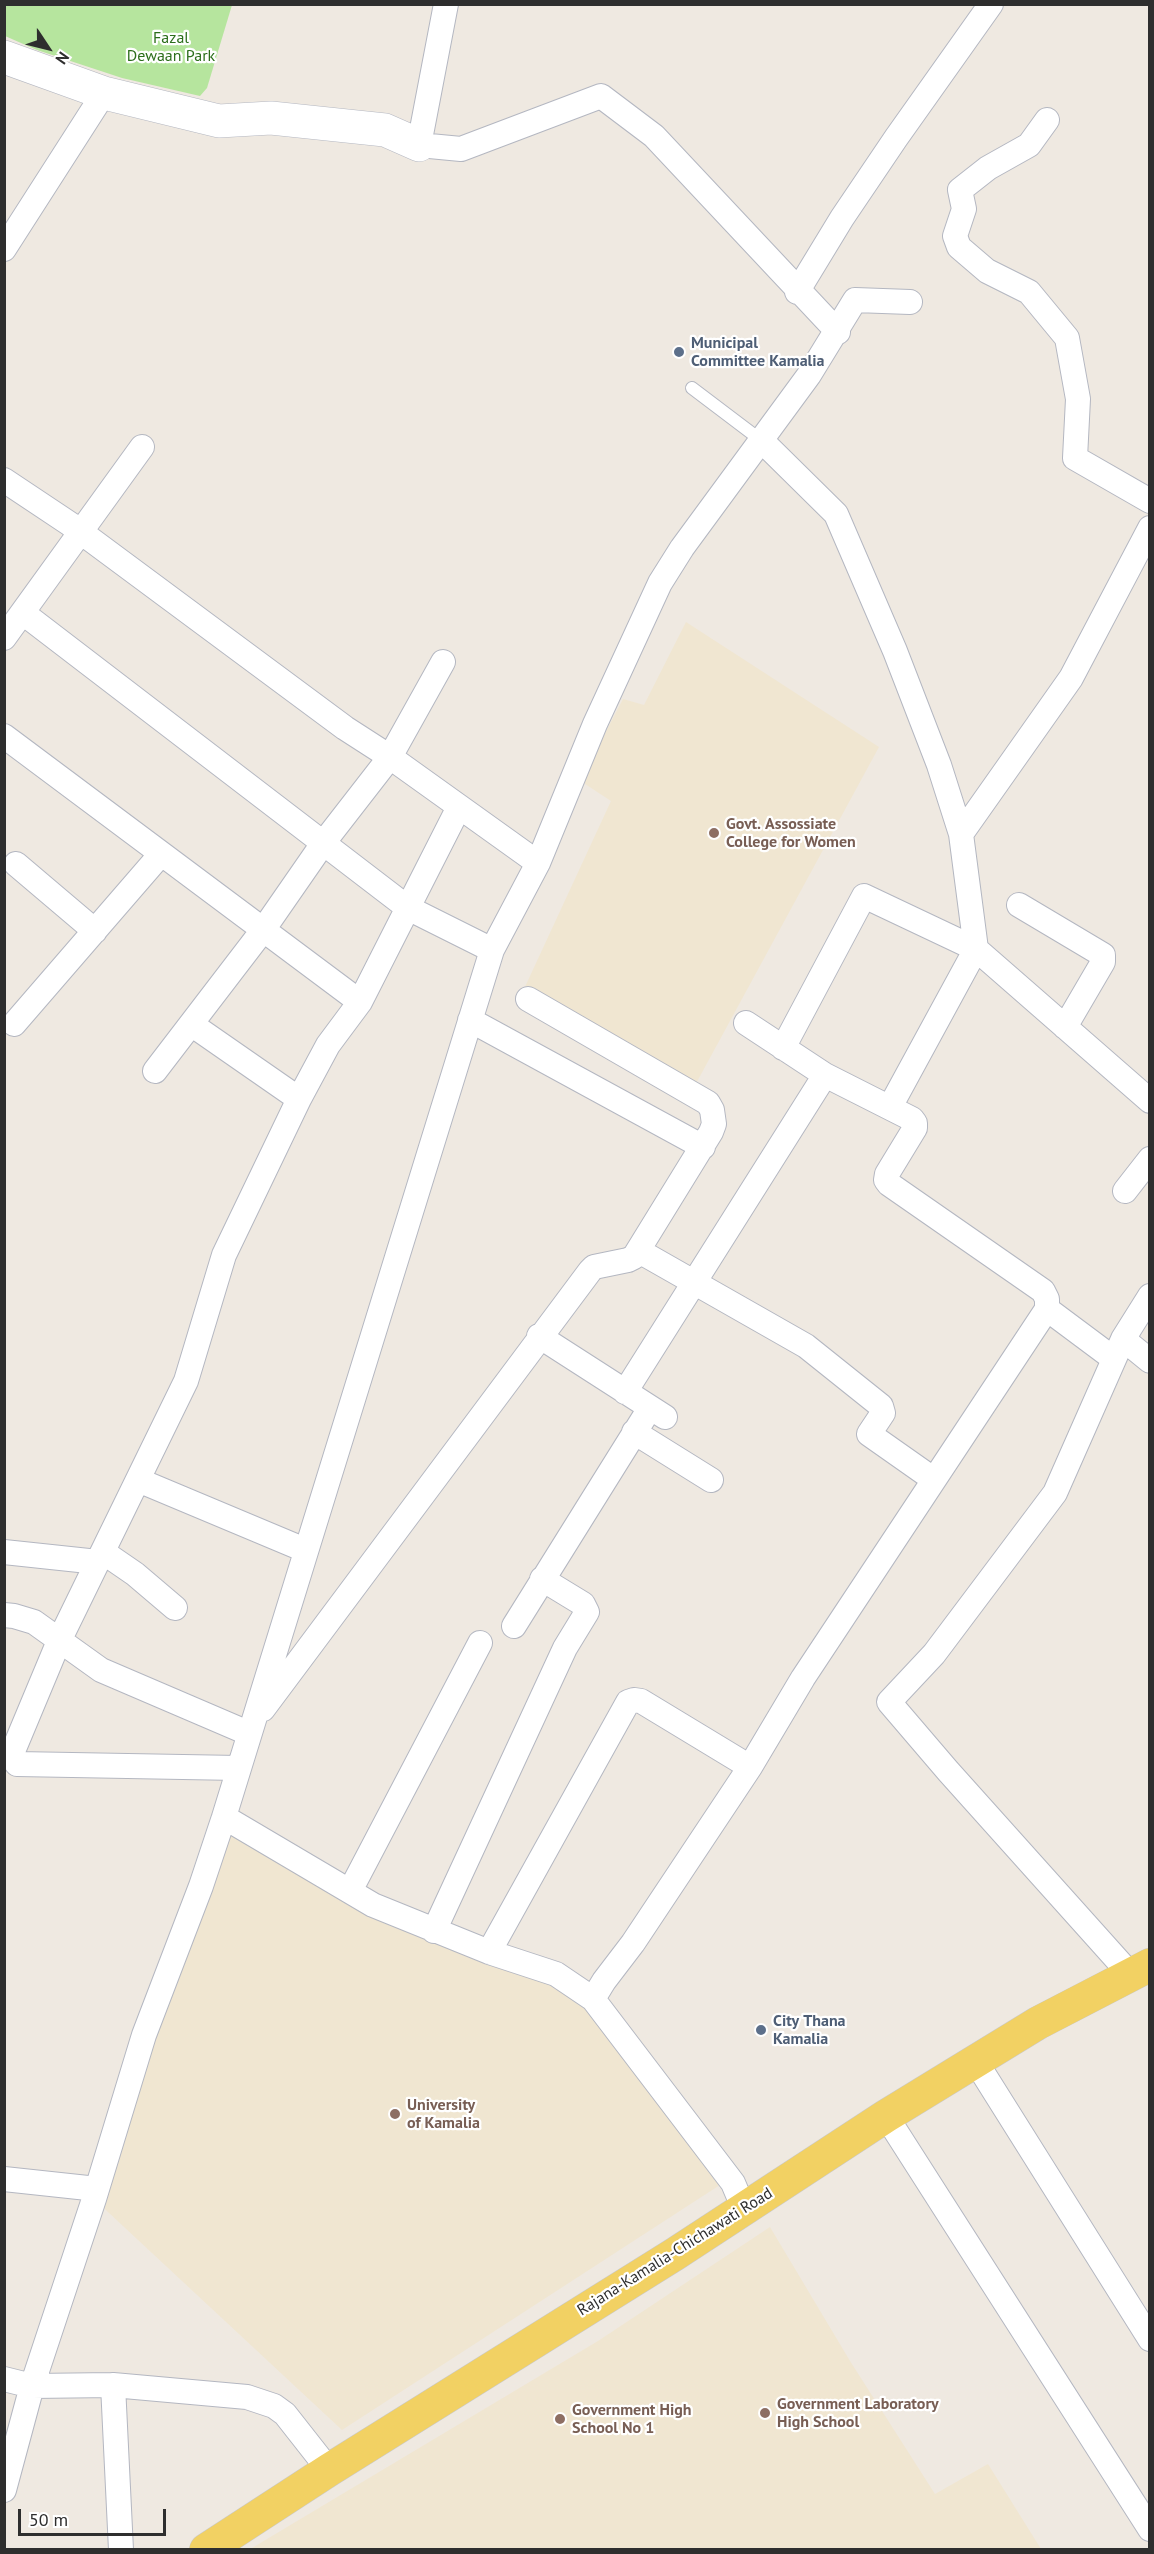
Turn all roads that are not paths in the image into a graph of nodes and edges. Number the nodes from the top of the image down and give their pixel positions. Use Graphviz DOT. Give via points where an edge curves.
graph roads {
  1 [pos="446,4"];
  2 [pos="991,4"];
  3 [pos="8,65"];
  4 [pos="104,93"];
  5 [pos="1047,120"];
  6 [pos="419,145"];
  7 [pos="4,249"];
  8 [pos="797,292"];
  9 [pos="910,302"];
  10 [pos="837,332"];
  11 [pos="692,388"];
  12 [pos="762,441"];
  13 [pos="142,447"];
  14 [pos="4,480"];
  15 [pos="1149,501"];
  16 [pos="1149,528"];
  17 [pos="81,532"];
  18 [pos="23,613"];
  19 [pos="4,638"];
  20 [pos="443,662"];
  21 [pos="4,736"];
  22 [pos="390,757"];
  23 [pos="459,807"];
  24 [pos="961,834"];
  25 [pos="324,842"];
  26 [pos="161,854"];
  27 [pos="538,863"];
  28 [pos="16,864"];
  29 [pos="1019,905"];
  30 [pos="408,908"];
  31 [pos="264,930"];
  32 [pos="95,931"];
  33 [pos="976,949"];
  34 [pos="492,950"];
  35 [pos="528,999"];
  36 [pos="360,1002"];
  37 [pos="470,1020"];
  38 [pos="746,1023"];
  39 [pos="14,1024"];
  40 [pos="191,1024"];
  41 [pos="1065,1027"];
  42 [pos="783,1048"];
  43 [pos="155,1071"];
  44 [pos="825,1075"];
  45 [pos="299,1099"];
  46 [pos="1149,1101"];
  47 [pos="890,1107"];
  48 [pos="703,1147"];
  49 [pos="1149,1159"];
  50 [pos="1125,1191"];
  51 [pos="639,1251"];
  52 [pos="695,1283"];
  53 [pos="1149,1296"];
  54 [pos="1047,1309"];
  55 [pos="539,1336"];
  56 [pos="1119,1349"];
  57 [pos="1149,1361"];
  58 [pos="625,1392"];
  59 [pos="634,1432"];
  60 [pos="933,1479"];
  61 [pos="138,1480"];
  62 [pos="711,1480"];
  63 [pos="305,1550"];
  64 [pos="4,1552"];
  65 [pos="100,1557"];
  66 [pos="542,1579"];
  67 [pos="174,1608"];
  68 [pos="4,1615"];
  69 [pos="514,1626"];
  70 [pos="59,1641"];
  71 [pos="480,1643"];
  72 [pos="250,1729"];
  73 [pos="750,1767"];
  74 [pos="238,1768"];
  75 [pos="224,1817"];
  76 [pos="350,1891"];
  77 [pos="434,1931"];
  78 [pos="489,1952"];
  79 [pos="1140,1970"];
  80 [pos="593,1999"];
  81 [pos="976,2062"];
  82 [pos="886,2116"];
  83 [pos="4,2179"];
  84 [pos="97,2189"];
  85 [pos="744,2209"];
  86 [pos="1149,2338"];
  87 [pos="4,2379"];
  88 [pos="113,2385"];
  89 [pos="32,2386"];
  90 [pos="329,2470"];
  91 [pos="4,2490"];
  92 [pos="1149,2529"];
  93 [pos="218,2547"];
  94 [pos="122,2550"];
  1 -- 6 [label="street"];
  2 -- 8 [label="street" via="896,138"];
  3 -- 4 [label="street"];
  4 -- 6 [label="street" via="219,121 271,118 385,130"];
  4 -- 7 [label="street"];
  5 -- 15 [label="street" via="1029,145 988,168 960,190 964,209 955,236 959,247 987,271 1029,292 1067,338 1078,399 1075,458"];
  6 -- 8 [label="street" via="461,148 601,96 654,136"];
  8 -- 10 [label="street"];
  9 -- 10 [label="street" via="855,300"];
  10 -- 12 [label="street"];
  11 -- 12 [label="lane"];
  12 -- 24 [label="street" via="836,514 907,682"];
  12 -- 27 [label="street" via="660,583 595,724"];
  13 -- 17 [label="street"];
  14 -- 17 [label="street"];
  16 -- 24 [label="street" via="1071,678"];
  17 -- 18 [label="street"];
  17 -- 22 [label="street" via="345,728"];
  18 -- 19 [label="street"];
  18 -- 25 [label="street"];
  20 -- 22 [label="street"];
  21 -- 26 [label="street"];
  22 -- 23 [label="street"];
  22 -- 25 [label="street"];
  23 -- 27 [label="street"];
  23 -- 30 [label="street"];
  24 -- 33 [label="street"];
  25 -- 30 [label="street"];
  25 -- 31 [label="street"];
  26 -- 31 [label="street"];
  26 -- 32 [label="street"];
  27 -- 34 [label="street"];
  28 -- 32 [label="street"];
  29 -- 41 [label="street" via="1103,955 1103,962"];
  30 -- 34 [label="street"];
  30 -- 36 [label="street"];
  31 -- 36 [label="street"];
  31 -- 40 [label="street"];
  32 -- 39 [label="street"];
  33 -- 41 [label="street"];
  33 -- 42 [label="street" via="864,896"];
  33 -- 47 [label="street"];
  34 -- 37 [label="street"];
  35 -- 48 [label="street" via="708,1103 714,1124"];
  36 -- 45 [label="street" via="328,1045"];
  37 -- 48 [label="street"];
  37 -- 63 [label="street"];
  38 -- 42 [label="street"];
  40 -- 43 [label="street"];
  40 -- 45 [label="street"];
  41 -- 46 [label="street"];
  42 -- 44 [label="street"];
  44 -- 47 [label="street"];
  44 -- 52 [label="street"];
  45 -- 61 [label="street" via="224,1255 186,1381"];
  47 -- 54 [label="street" via="915,1123 915,1128 887,1174 889,1184 1042,1291"];
  48 -- 51 [label="street"];
  49 -- 50 [label="street"];
  51 -- 52 [label="street"];
  51 -- 55 [label="street" via="632,1259 592,1269"];
  52 -- 58 [label="street"];
  52 -- 60 [label="street" via="806,1346 881,1406 883,1413 869,1434"];
  53 -- 56 [label="street"];
  54 -- 56 [label="street"];
  54 -- 60 [label="street"];
  55 -- 58 [label="street"];
  55 -- 72 [label="street"];
  56 -- 57 [label="street"];
  56 -- 79 [label="street" via="1056,1493 934,1654 889,1702 948,1771"];
  58 -- 59 [label="street" via="657,1413"];
  59 -- 62 [label="street"];
  59 -- 66 [label="street"];
  60 -- 73 [label="street" via="802,1678"];
  61 -- 63 [label="street"];
  61 -- 65 [label="street"];
  63 -- 72 [label="street"];
  64 -- 65 [label="street"];
  65 -- 67 [label="street" via="135,1574"];
  65 -- 70 [label="street"];
  66 -- 69 [label="street"];
  66 -- 77 [label="street" via="583,1604 587,1612 565,1648"];
  68 -- 70 [label="street" via="34,1622"];
  70 -- 72 [label="street" via="118,1678"];
  70 -- 74 [label="street" via="11,1756 16,1764"];
  71 -- 76 [label="street"];
  72 -- 74 [label="street"];
  73 -- 78 [label="street" via="641,1701 628,1702"];
  73 -- 80 [label="street"];
  74 -- 75 [label="street"];
  75 -- 76 [label="street"];
  75 -- 84 [label="street" via="144,2035"];
  76 -- 77 [label="street"];
  77 -- 78 [label="street"];
  78 -- 80 [label="street" via="556,1974"];
  79 -- 81 [label="main road, Rajana-Kamalia-Chichawati Road" via="1038,2023"];
  80 -- 85 [label="street" via="733,2183"];
  81 -- 82 [label="main road, Rajana-Kamalia-Chichawati Road"];
  81 -- 86 [label="street"];
  82 -- 85 [label="main road, Rajana-Kamalia-Chichawati Road"];
  82 -- 92 [label="street"];
  83 -- 84 [label="street"];
  84 -- 89 [label="street"];
  85 -- 90 [label="main road, Rajana-Kamalia-Chichawati Road"];
  87 -- 89 [label="street"];
  88 -- 89 [label="street"];
  88 -- 90 [label="street" via="247,2397 274,2406 285,2414"];
  88 -- 94 [label="street"];
  89 -- 91 [label="street"];
  90 -- 93 [label="main road, Rajana-Kamalia-Chichawati Road"];
}
